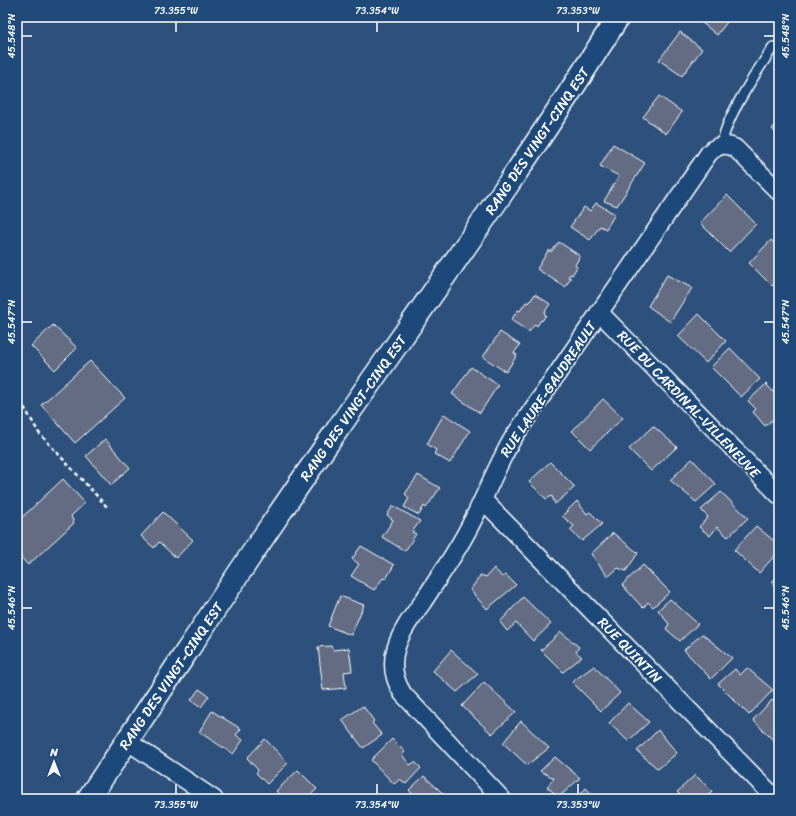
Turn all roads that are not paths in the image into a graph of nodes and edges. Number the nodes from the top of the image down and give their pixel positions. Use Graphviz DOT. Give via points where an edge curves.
graph roads {
  1 [pos="618,17"];
  2 [pos="773,47"];
  3 [pos="722,145"];
  4 [pos="779,192"];
  5 [pos="599,312"];
  6 [pos="779,495"];
  7 [pos="483,500"];
  8 [pos="127,741"];
  9 [pos="88,799"];
  10 [pos="214,799"];
  11 [pos="502,799"];
  12 [pos="776,799"];
  1 -- 8 [label="street, RANG DES VINGT-CINQ EST" via="523,163 334,434"];
  2 -- 3 [label="lane" via="730,119"];
  3 -- 4 [label="street" via="735,148"];
  3 -- 5 [label="street, RUE LAURE-GAUDREAULT" via="714,148 706,157"];
  5 -- 6 [label="street, RUE DU CARDINAL-VILLENEUVE"];
  5 -- 7 [label="street, RUE LAURE-GAUDREAULT" via="513,438 500,460"];
  7 -- 11 [label="street, RUE LAURE-GAUDREAULT" via="453,557 401,635 393,667 397,684 403,694"];
  7 -- 12 [label="street, RUE QUINTIN"];
  8 -- 9 [label="street, RANG DES VINGT-CINQ EST"];
  8 -- 10 [label="street"];
}
